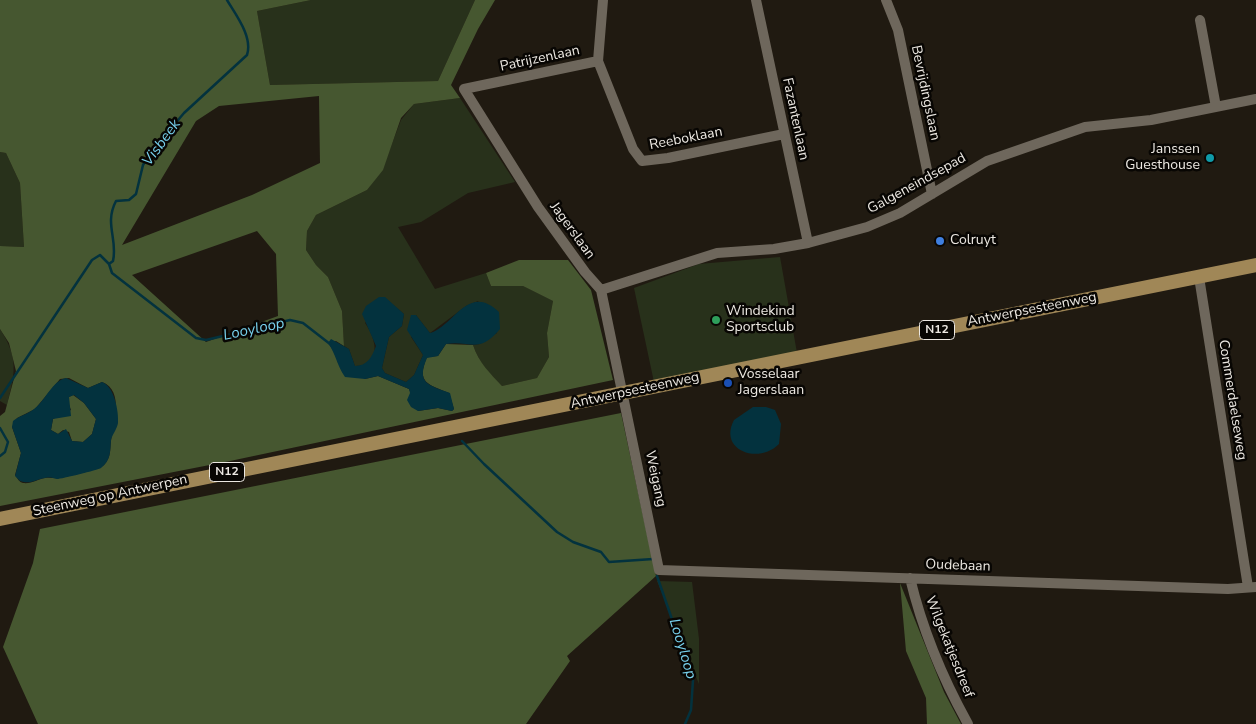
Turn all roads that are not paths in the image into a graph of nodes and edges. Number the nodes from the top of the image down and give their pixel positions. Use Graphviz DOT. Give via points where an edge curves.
graph roads {
  1 [pos="603,0"];
  2 [pos="756,0"];
  3 [pos="886,0"];
  4 [pos="1200,20"];
  5 [pos="598,61"];
  6 [pos="467,94"];
  7 [pos="1256,99"];
  8 [pos="1216,107"];
  9 [pos="784,134"];
  10 [pos="932,194"];
  11 [pos="808,243"];
  12 [pos="1256,264"];
  13 [pos="1199,277"];
  14 [pos="601,290"];
  15 [pos="623,394"];
  16 [pos="455,427"];
  17 [pos="0,519"];
  18 [pos="659,570"];
  19 [pos="910,578"];
  20 [pos="1252,587"];
  21 [pos="968,724"];
  1 -- 5 [label="street, Patrijzenlaan"];
  2 -- 9 [label="street, Fazantenlaan"];
  3 -- 10 [label="street, Bevrijdingslaan" via="898,30"];
  4 -- 8 [label="street"];
  5 -- 6 [label="street, Patrijzenlaan" via="464,89"];
  5 -- 9 [label="street, Reeboklaan" via="633,149 642,161"];
  6 -- 14 [label="street, Jagerslaan" via="538,207"];
  7 -- 8 [label="street, Galgeneindsepad"];
  8 -- 10 [label="street, Galgeneindsepad" via="1152,120 1086,127 987,161"];
  9 -- 11 [label="street, Fazantenlaan"];
  10 -- 11 [label="street, Galgeneindsepad" via="891,218"];
  11 -- 14 [label="street, Galgeneindsepad" via="717,253"];
  12 -- 13 [label="main road, Antwerpsesteenweg / N12"];
  13 -- 15 [label="main road, Antwerpsesteenweg / N12"];
  13 -- 20 [label="street, Commerdaelseweg"];
  14 -- 15 [label="street, Jagerslaan"];
  15 -- 16 [label="main road, Antwerpsesteenweg / N12"];
  15 -- 18 [label="street, Weigang"];
  16 -- 17 [label="main road, Steenweg op Antwerpen / N12"];
  18 -- 19 [label="street, Oudebaan"];
  19 -- 20 [label="street, Oudebaan"];
  19 -- 21 [label="street, Wilgekatjesdreef" via="914,597 950,692"];
}
